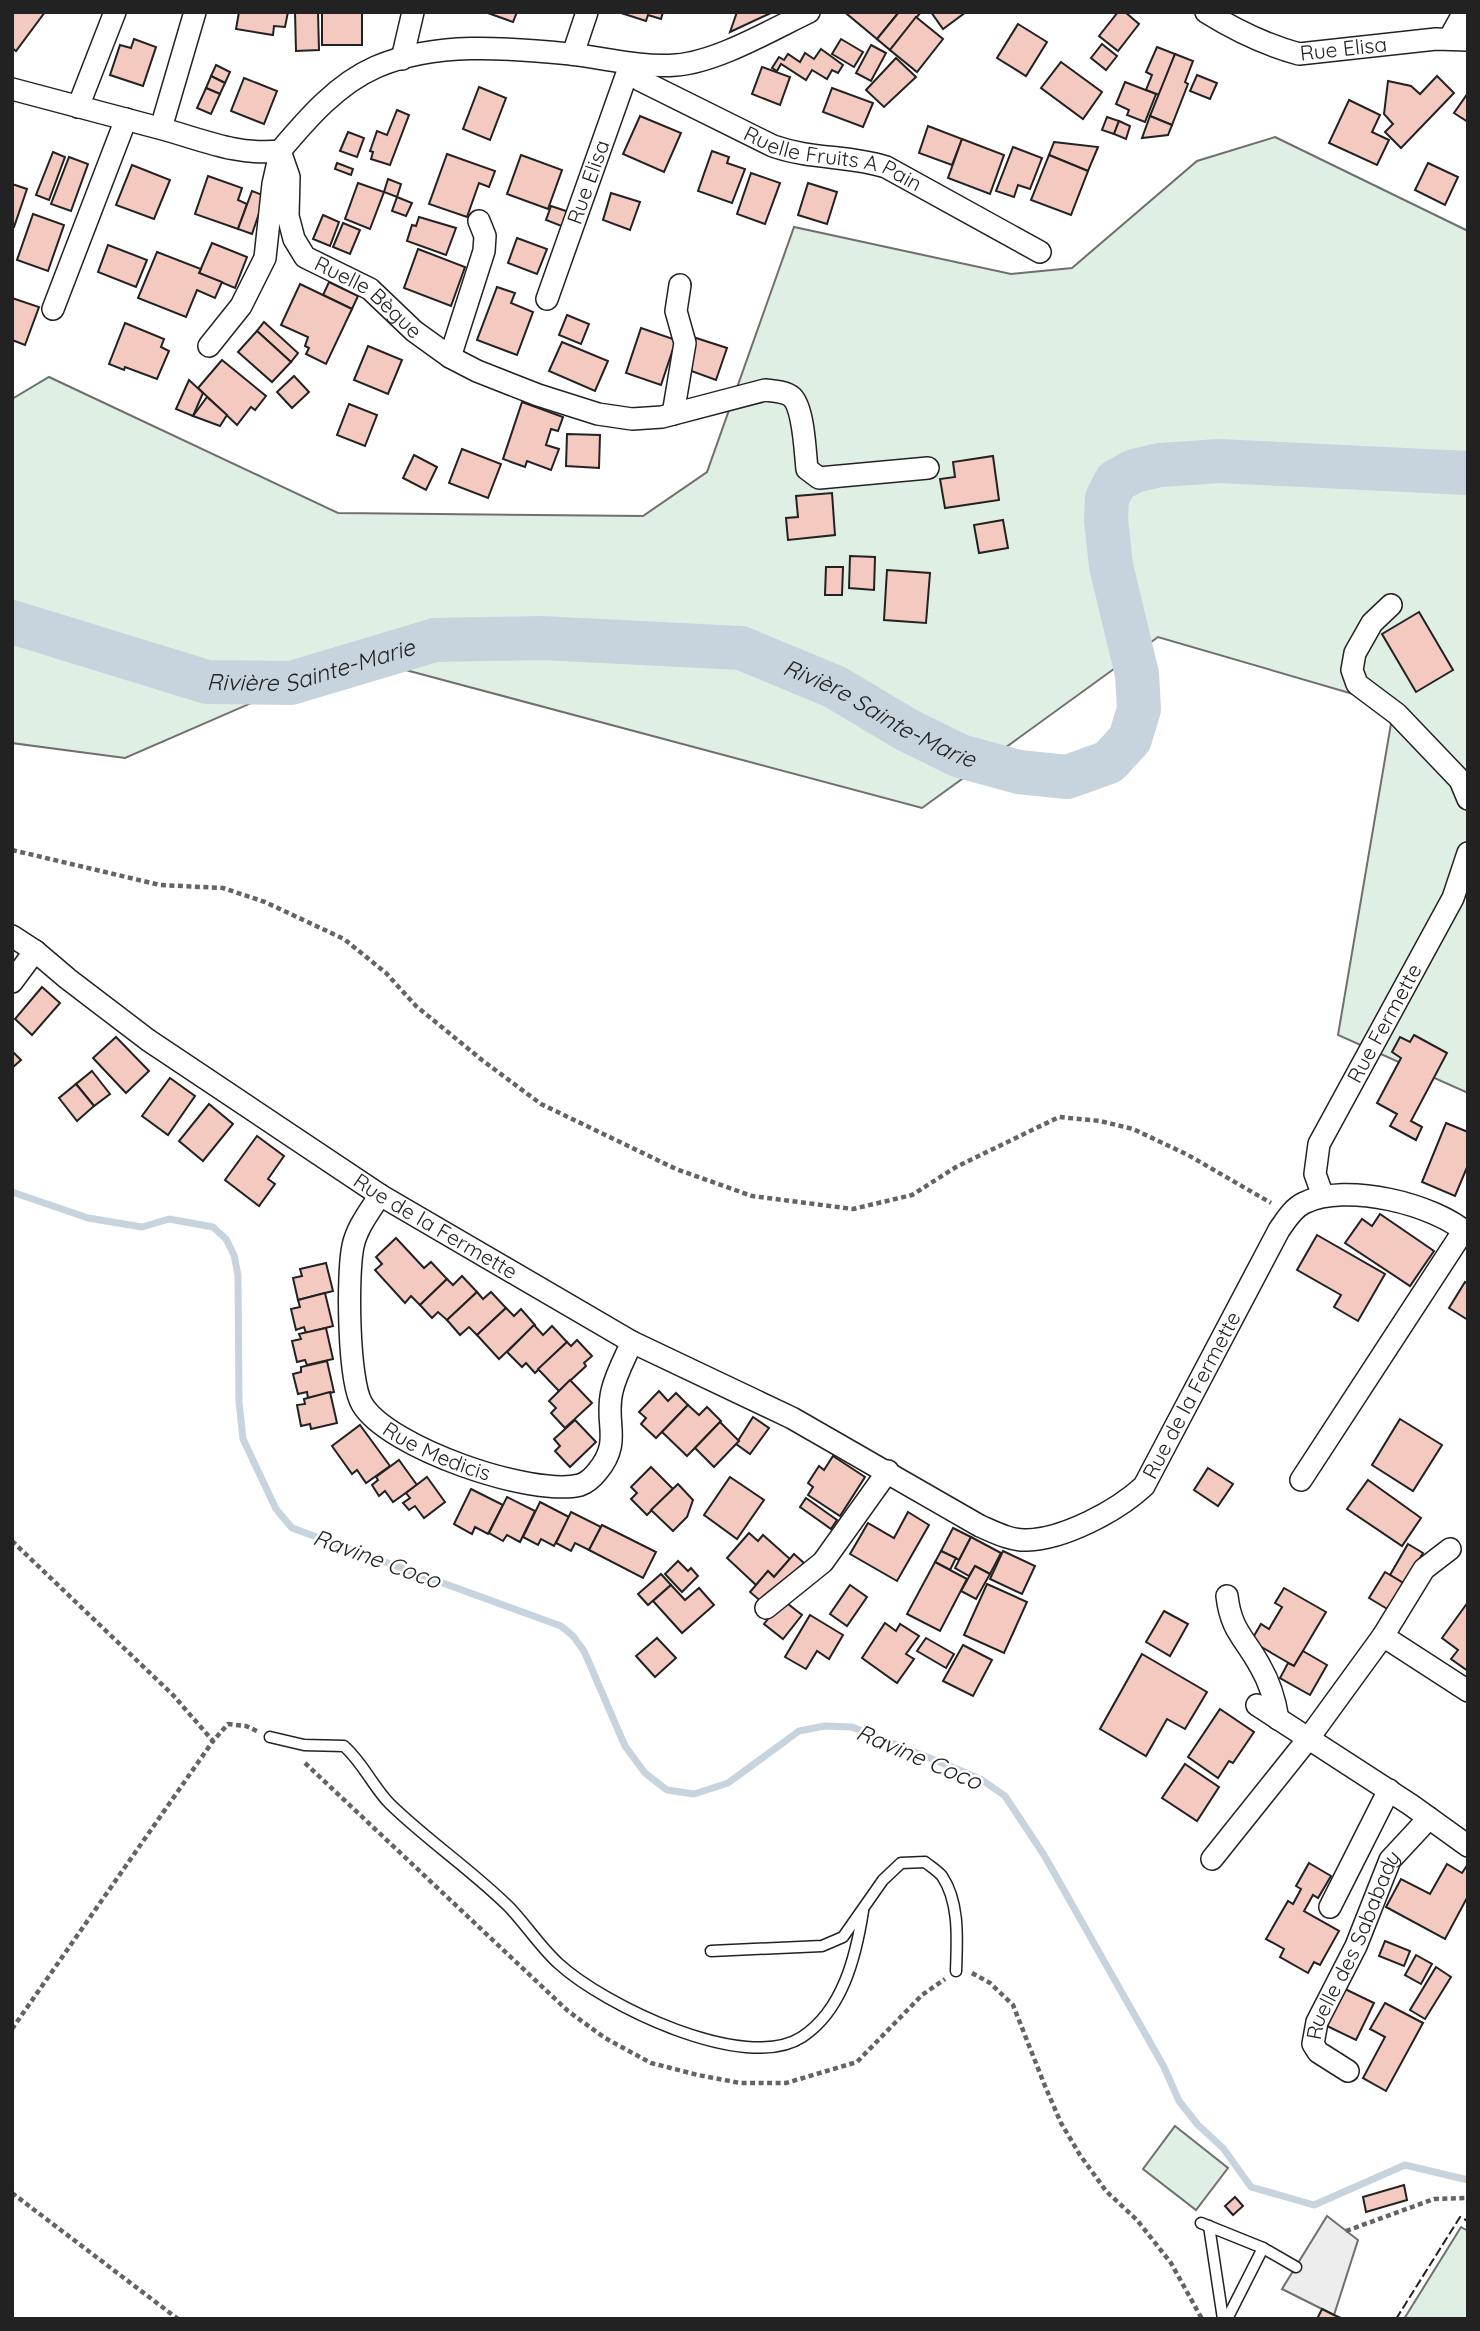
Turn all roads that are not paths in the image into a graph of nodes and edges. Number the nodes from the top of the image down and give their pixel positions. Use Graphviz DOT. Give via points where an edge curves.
graph roads {
  1 [pos="115,12"];
  2 [pos="195,12"];
  3 [pos="413,12"];
  4 [pos="587,12"];
  5 [pos="809,12"];
  6 [pos="1206,12"];
  7 [pos="1464,12"];
  8 [pos="1458,39"];
  9 [pos="573,54"];
  10 [pos="402,59"];
  11 [pos="630,65"];
  12 [pos="12,89"];
  13 [pos="78,107"];
  14 [pos="126,119"];
  15 [pos="161,128"];
  16 [pos="280,151"];
  17 [pos="479,220"];
  18 [pos="1040,251"];
  19 [pos="680,285"];
  20 [pos="547,299"];
  21 [pos="53,309"];
  22 [pos="209,346"];
  23 [pos="450,357"];
  24 [pos="673,414"];
  25 [pos="928,468"];
  26 [pos="1391,605"];
  27 [pos="1468,799"];
  28 [pos="1468,853"];
  29 [pos="12,936"];
  30 [pos="35,951"];
  31 [pos="12,982"];
  32 [pos="380,1195"];
  33 [pos="1323,1196"];
  34 [pos="1466,1232"];
  35 [pos="632,1342"];
  36 [pos="888,1471"];
  37 [pos="1301,1480"];
  38 [pos="1450,1549"];
  39 [pos="1227,1596"];
  40 [pos="766,1608"];
  41 [pos="1383,1636"];
  42 [pos="1468,1691"];
  43 [pos="1257,1705"];
  44 [pos="1278,1719"];
  45 [pos="270,1737"];
  46 [pos="1308,1739"];
  47 [pos="1389,1790"];
  48 [pos="1429,1818"];
  49 [pos="1468,1846"];
  50 [pos="1212,1859"];
  51 [pos="1330,1907"];
  52 [pos="863,1911"];
  53 [pos="711,1951"];
  54 [pos="956,1971"];
  55 [pos="1348,2071"];
  56 [pos="1263,2248"];
  57 [pos="1296,2267"];
  58 [pos="1225,2319"];
  1 -- 13 [label="street"];
  2 -- 15 [label="street"];
  3 -- 10 [label="street"];
  4 -- 9 [label="street"];
  5 -- 11 [label="street" via="714,56 677,65"];
  6 -- 8 [label="street, Rue Elisa" via="1278,49 1299,54"];
  7 -- 8 [label="street, Rue Elisa"];
  9 -- 10 [label="street" via="483,47"];
  9 -- 11 [label="street"];
  10 -- 16 [label="street" via="375,68 336,93 304,121"];
  11 -- 18 [label="street, Ruelle Fruits A Pain" via="640,80 773,146 795,154 886,167"];
  11 -- 20 [label="street, Rue Elisa"];
  12 -- 13 [label="street"];
  13 -- 14 [label="street"];
  14 -- 15 [label="street"];
  14 -- 21 [label="street"];
  15 -- 16 [label="street" via="228,149"];
  16 -- 22 [label="street" via="265,258 242,306"];
  16 -- 23 [label="street, Ruelle Bègue" via="289,177 288,216 305,257 370,289 414,331"];
  17 -- 23 [label="street" via="484,251"];
  19 -- 24 [label="street" via="676,311 684,342"];
  23 -- 24 [label="street, Ruelle Bègue" via="538,395 598,414 632,419"];
  24 -- 25 [label="street, Ruelle Bègue" via="765,390 780,391 792,397 799,411 807,469 819,478"];
  26 -- 27 [label="street" via="1372,623 1355,653 1352,670 1357,684 1397,714 1460,780"];
  28 -- 33 [label="street, Rue Fermette" via="1453,898 1318,1144 1315,1174"];
  29 -- 30 [label="street, Rue de la Fermette"];
  30 -- 31 [label="street"];
  30 -- 32 [label="street, Rue de la Fermette" via="148,1040"];
  32 -- 35 [label="street, Rue de la Fermette"];
  32 -- 35 [label="street, Rue Medicis" via="353,1246 352,1365 362,1405 400,1436 470,1468 514,1481 583,1484 610,1454 611,1392"];
  33 -- 34 [label="street, Rue de la Fermette" via="1401,1200 1442,1215"];
  33 -- 36 [label="street, Rue de la Fermette" via="1303,1203 1279,1230 1158,1463 1127,1502 1074,1528 1025,1541 980,1526"];
  34 -- 37 [label="street, Rue de la Fermette"];
  35 -- 36 [label="street, Rue de la Fermette" via="792,1418"];
  36 -- 40 [label="street" via="823,1562"];
  38 -- 41 [label="street" via="1424,1569"];
  39 -- 44 [label="street" via="1229,1616 1269,1683"];
  41 -- 42 [label="street"];
  41 -- 46 [label="street"];
  43 -- 44 [label="street"];
  44 -- 46 [label="street"];
  45 -- 52 [label="lane" via="304,1745 344,1746 359,1759 388,1802 510,1908 559,1964 598,1993 650,2021 702,2038 772,2048 802,2037 830,2010 845,1981 857,1950"];
  46 -- 47 [label="street"];
  46 -- 50 [label="street"];
  47 -- 48 [label="street"];
  47 -- 51 [label="street, Ruelle des Sababady"];
  48 -- 49 [label="street"];
  48 -- 55 [label="street, Ruelle des Sababady" via="1391,1860 1356,1946 1317,2022 1313,2044 1318,2052"];
  52 -- 53 [label="lane" via="843,1937 822,1946"];
  52 -- 54 [label="lane" via="883,1880 901,1863 925,1861 942,1876 951,1899 957,1927"];
  56 -- 57 [label="lane"];
  56 -- 58 [label="lane"];
  56 -- 58 [label="lane" via="1205,2225"];
}
